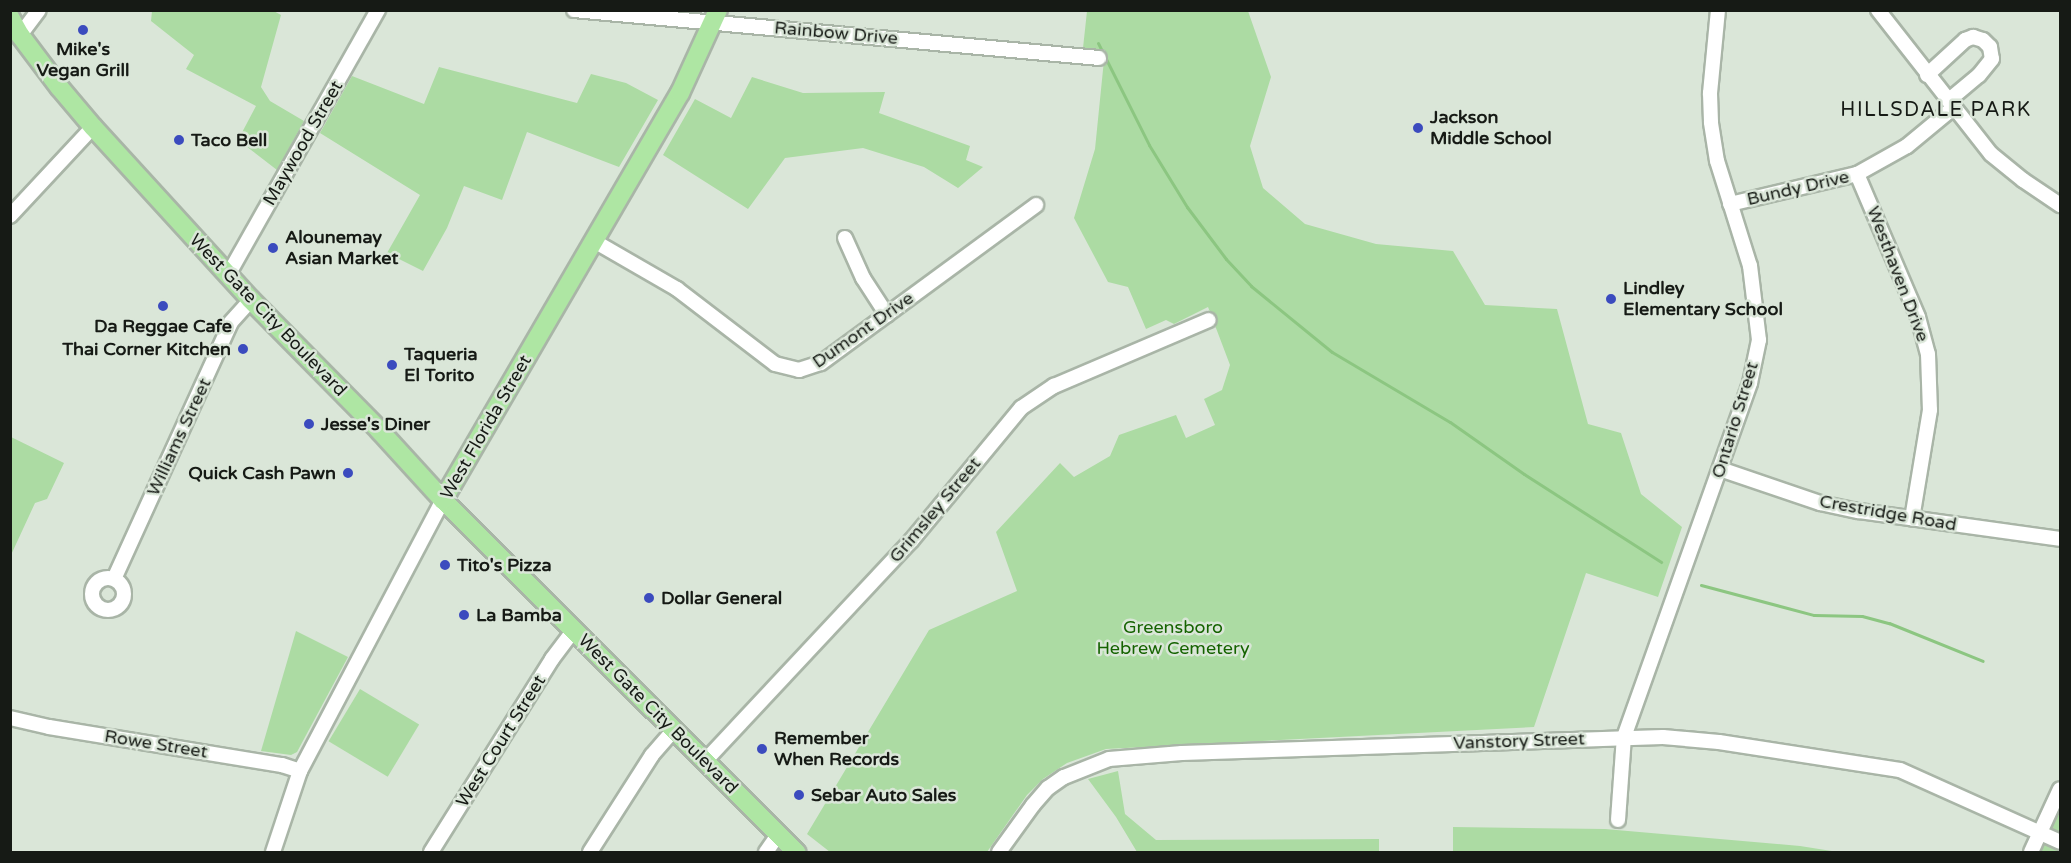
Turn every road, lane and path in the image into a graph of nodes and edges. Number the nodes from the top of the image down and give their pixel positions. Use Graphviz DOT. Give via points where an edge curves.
graph roads {
  1 [pos="39,10"];
  2 [pos="378,10"];
  3 [pos="574,10"];
  4 [pos="1718,10"];
  5 [pos="1878,10"];
  6 [pos="716,16"];
  7 [pos="10,17"];
  8 [pos="20,34"];
  9 [pos="1099,58"];
  10 [pos="1928,75"];
  11 [pos="1950,105"];
  12 [pos="93,127"];
  13 [pos="1857,174"];
  14 [pos="1730,204"];
  15 [pos="1036,205"];
  16 [pos="2061,205"];
  17 [pos="10,216"];
  18 [pos="845,238"];
  19 [pos="594,241"];
  20 [pos="228,275"];
  21 [pos="251,300"];
  22 [pos="887,315"];
  23 [pos="1209,320"];
  24 [pos="1720,469"];
  25 [pos="443,500"];
  26 [pos="1912,519"];
  27 [pos="2061,539"];
  28 [pos="114,579"];
  29 [pos="574,630"];
  30 [pos="10,718"];
  31 [pos="674,730"];
  32 [pos="1624,737"];
  33 [pos="706,760"];
  34 [pos="300,771"];
  35 [pos="2061,789"];
  36 [pos="1618,820"];
  37 [pos="2040,834"];
  38 [pos="778,835"];
  39 [pos="2061,842"];
  40 [pos="273,852"];
  41 [pos="430,852"];
  42 [pos="590,852"];
  43 [pos="766,852"];
  44 [pos="796,852"];
  45 [pos="999,852"];
  46 [pos="2031,852"];
  1 -- 8 [label="street"];
  2 -- 20 [label="street, Maywood Street"];
  3 -- 6 [label="street, Rainbow Drive"];
  4 -- 14 [label="street, Ontario Street" via="1711,122"];
  5 -- 10 [label="street"];
  6 -- 9 [label="street, Rainbow Drive"];
  6 -- 19 [label="main road, West Florida Street" via="680,93"];
  7 -- 8 [label="main road, West Gate City Boulevard"];
  8 -- 12 [label="main road, West Gate City Boulevard"];
  10 -- 11 [label="street"];
  10 -- 11 [label="street, Bundy Drive" via="1965,40 1973,37 1990,47 1992,59"];
  11 -- 13 [label="street, Bundy Drive" via="1907,146"];
  11 -- 16 [label="street" via="1991,154"];
  12 -- 17 [label="street"];
  12 -- 20 [label="main road, West Gate City Boulevard"];
  13 -- 14 [label="street, Bundy Drive"];
  13 -- 26 [label="street, Westhaven Drive" via="1918,317 1928,354 1930,410"];
  14 -- 24 [label="street, Ontario Street" via="1750,266 1759,340 1750,383"];
  15 -- 22 [label="street, Dumont Drive"];
  18 -- 22 [label="street" via="863,278"];
  19 -- 22 [label="street, Dumont Drive" via="677,290 775,364 790,369 821,363"];
  19 -- 25 [label="main road, West Florida Street"];
  20 -- 21 [label="main road, West Gate City Boulevard"];
  21 -- 25 [label="main road, West Gate City Boulevard"];
  21 -- 28 [label="street, Williams Street" via="231,322"];
  23 -- 33 [label="street, Grimsley Street" via="1054,386 1021,408 911,541"];
  24 -- 26 [label="street, Crestridge Road" via="1820,503"];
  24 -- 32 [label="street, Ontario Street"];
  25 -- 29 [label="main road, West Gate City Boulevard"];
  25 -- 34 [label="street, West Florida Street"];
  26 -- 27 [label="street, Crestridge Road"];
  29 -- 31 [label="main road, West Gate City Boulevard"];
  29 -- 41 [label="street, West Court Street"];
  30 -- 34 [label="street, Rowe Street"];
  31 -- 33 [label="main road, West Gate City Boulevard"];
  31 -- 42 [label="street" via="652,755"];
  32 -- 36 [label="street, Ontario Street"];
  32 -- 37 [label="street, Vanstory Street" via="1719,742 1900,770"];
  32 -- 45 [label="street, Vanstory Street" via="1109,759 1064,777 1048,788"];
  33 -- 38 [label="main road, West Gate City Boulevard"];
  34 -- 40 [label="street, West Florida Street"];
  35 -- 37 [label="street"];
  37 -- 39 [label="street, Vanstory Street"];
  37 -- 46 [label="street"];
  38 -- 43 [label="street"];
  38 -- 44 [label="main road, West Gate City Boulevard"];
}
